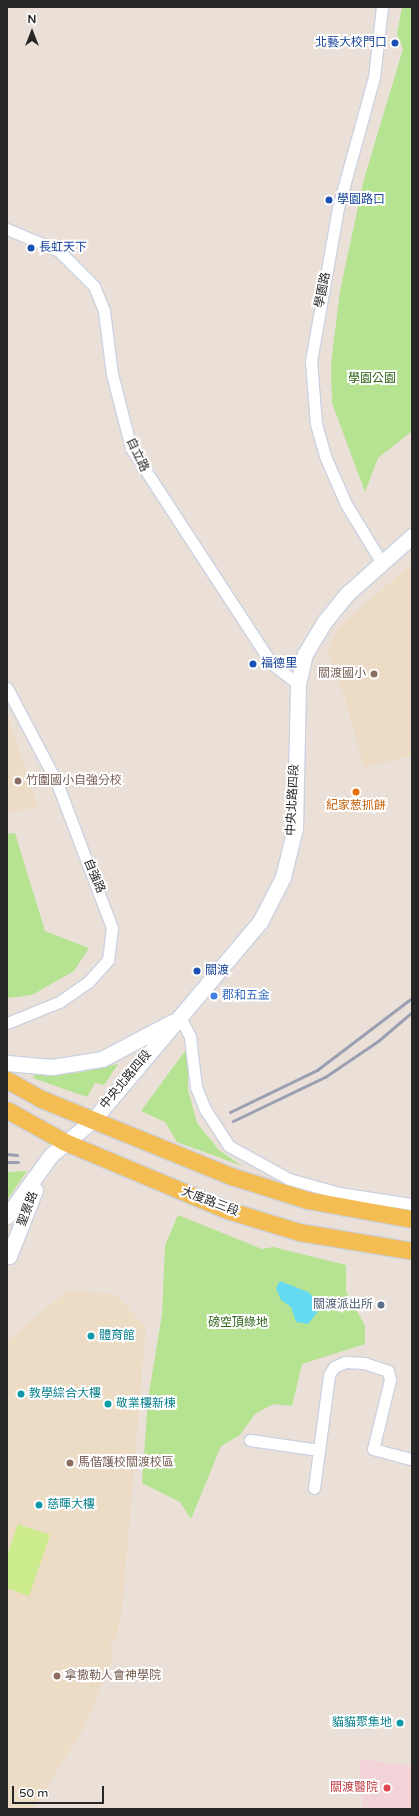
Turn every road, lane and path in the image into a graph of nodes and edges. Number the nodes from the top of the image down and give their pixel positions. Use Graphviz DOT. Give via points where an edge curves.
graph roads {
  1 [pos="382,7"];
  2 [pos="7,229"];
  3 [pos="412,536"];
  4 [pos="382,563"];
  5 [pos="298,684"];
  6 [pos="7,688"];
  7 [pos="180,1017"];
  8 [pos="7,1023"];
  9 [pos="7,1063"];
  10 [pos="7,1080"];
  11 [pos="13,1114"];
  12 [pos="93,1120"];
  13 [pos="65,1142"];
  14 [pos="45,1162"];
  15 [pos="20,1202"];
  16 [pos="412,1204"];
  17 [pos="7,1216"];
  18 [pos="412,1219"];
  19 [pos="7,1227"];
  20 [pos="412,1251"];
  21 [pos="8,1254"];
  22 [pos="250,1440"];
  23 [pos="319,1450"];
  24 [pos="410,1459"];
  25 [pos="314,1488"];
  1 -- 4 [label="street, 學園路" via="374,77 338,208 312,361 316,424 325,456 346,504"];
  2 -- 5 [label="street, 自立路" via="59,251 94,286 104,312 112,374 131,448 271,663"];
  3 -- 4 [label="street, 中央北路四段"];
  4 -- 5 [label="street, 中央北路四段" via="348,593 325,621 305,654"];
  5 -- 7 [label="street, 中央北路四段" via="294,828 283,877 260,922"];
  6 -- 8 [label="street, 自強路" via="57,783 112,928 108,960 88,982 59,1002"];
  7 -- 9 [label="street" via="102,1059 52,1067"];
  7 -- 12 [label="street, 中央北路四段"];
  7 -- 16 [label="street" via="190,1037 200,1098 216,1132 229,1146 289,1179 339,1193"];
  10 -- 12 [label="main road" via="39,1098"];
  11 -- 13 [label="main road, 大度路三段"];
  12 -- 13 [label="street, 中央北路四段"];
  12 -- 18 [label="main road" via="234,1177 285,1193 375,1215"];
  13 -- 14 [label="street, 中央北路四段"];
  13 -- 20 [label="main road, 大度路三段" via="227,1210 306,1233"];
  14 -- 15 [label="street"];
  14 -- 21 [label="street, 聖景路"];
  15 -- 17 [label="street"];
  15 -- 19 [label="street"];
  22 -- 23 [label="street"];
  23 -- 24 [label="street" via="329,1375 334,1367 345,1362 364,1363 383,1366 390,1380 373,1449"];
  23 -- 25 [label="street"];
}
